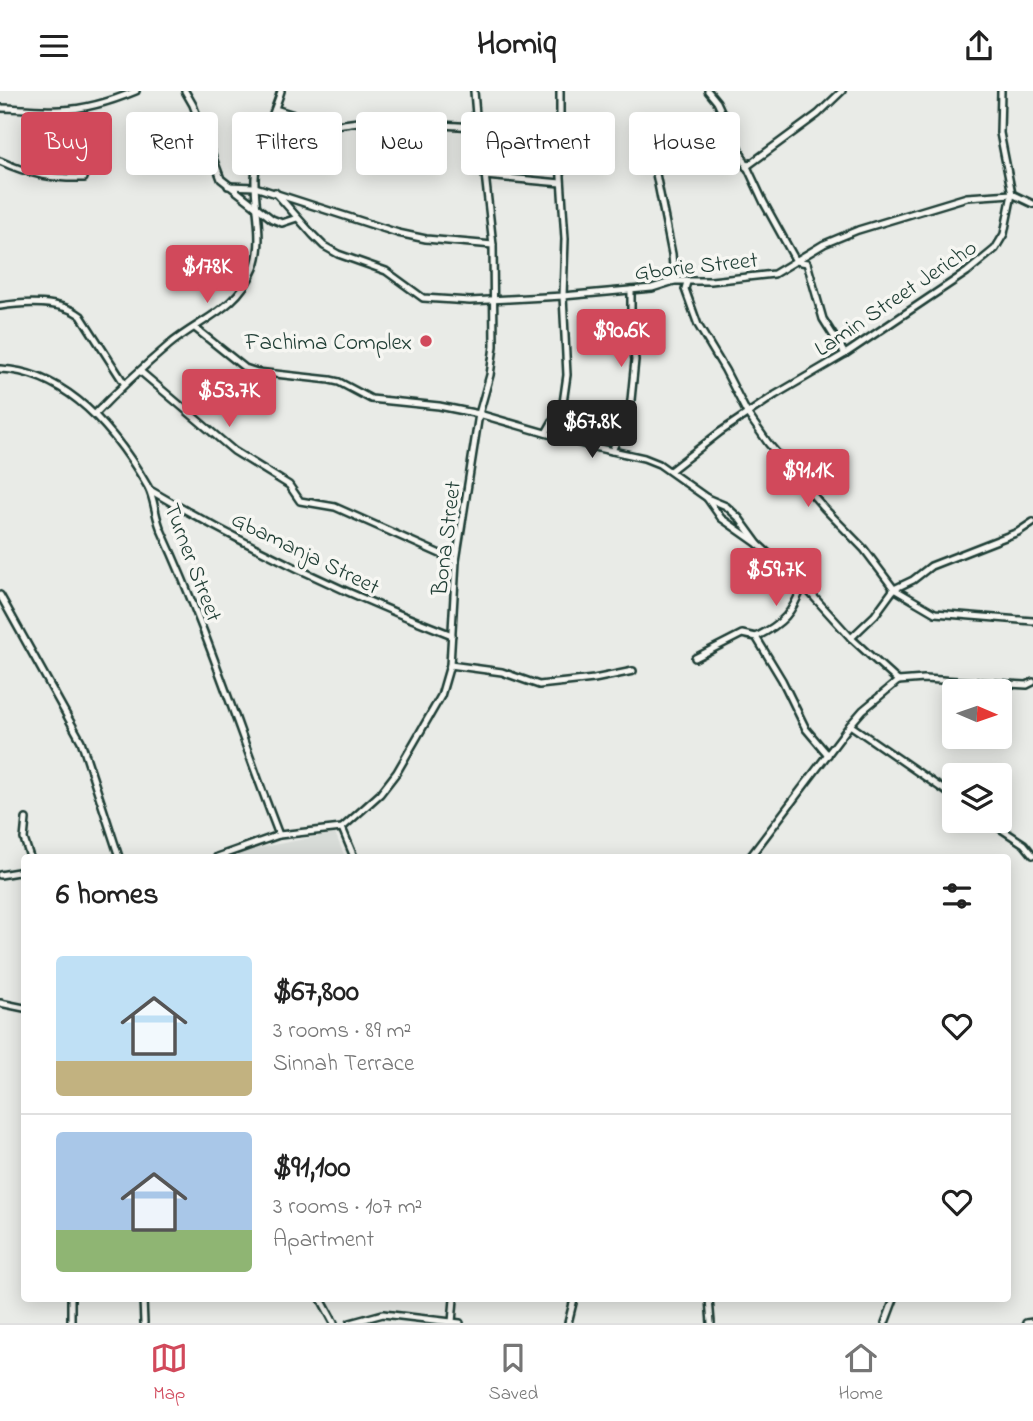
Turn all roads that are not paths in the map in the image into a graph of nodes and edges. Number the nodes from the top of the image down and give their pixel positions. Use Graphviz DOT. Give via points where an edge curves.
graph roads {
  1 [pos="136,91"];
  2 [pos="185,91"];
  3 [pos="281,91"];
  4 [pos="474,91"];
  5 [pos="560,91"];
  6 [pos="708,91"];
  7 [pos="842,91"];
  8 [pos="1001,91"];
  9 [pos="0,109"];
  10 [pos="275,109"];
  11 [pos="476,112"];
  12 [pos="461,126"];
  13 [pos="0,161"];
  14 [pos="746,167"];
  15 [pos="656,175"];
  16 [pos="485,176"];
  17 [pos="84,178"];
  18 [pos="561,183"];
  19 [pos="228,186"];
  20 [pos="255,187"];
  21 [pos="275,192"];
  22 [pos="1012,194"];
  23 [pos="1033,204"];
  24 [pos="257,208"];
  25 [pos="297,218"];
  26 [pos="493,245"];
  27 [pos="796,261"];
  28 [pos="674,281"];
  29 [pos="687,282"];
  30 [pos="631,290"];
  31 [pos="562,296"];
  32 [pos="494,300"];
  33 [pos="0,306"];
  34 [pos="195,328"];
  35 [pos="845,354"];
  36 [pos="0,369"];
  37 [pos="141,372"];
  38 [pos="124,383"];
  39 [pos="747,413"];
  40 [pos="95,414"];
  41 [pos="479,414"];
  42 [pos="546,433"];
  43 [pos="612,451"];
  44 [pos="670,471"];
  45 [pos="150,490"];
  46 [pos="707,498"];
  47 [pos="1033,523"];
  48 [pos="758,544"];
  49 [pos="456,561"];
  50 [pos="803,585"];
  51 [pos="894,589"];
  52 [pos="0,595"];
  53 [pos="1033,621"];
  54 [pos="452,635"];
  55 [pos="757,637"];
  56 [pos="851,638"];
  57 [pos="695,658"];
  58 [pos="450,665"];
  59 [pos="634,671"];
  60 [pos="898,681"];
  61 [pos="1031,685"];
  62 [pos="850,725"];
  63 [pos="828,755"];
  64 [pos="942,789"];
  65 [pos="26,819"];
  66 [pos="342,828"];
  67 [pos="1007,833"];
  68 [pos="279,835"];
  69 [pos="29,854"];
  70 [pos="118,854"];
  71 [pos="225,854"];
  72 [pos="353,854"];
  73 [pos="752,854"];
  74 [pos="1033,855"];
  75 [pos="21,872"];
  76 [pos="0,875"];
  77 [pos="0,1003"];
  78 [pos="21,1007"];
  79 [pos="71,1302"];
  80 [pos="143,1302"];
  81 [pos="323,1302"];
  82 [pos="454,1302"];
  83 [pos="573,1302"];
  84 [pos="709,1302"];
  85 [pos="893,1302"];
  86 [pos="452,1322"];
  87 [pos="1033,1322"];
  88 [pos="71,1323"];
  89 [pos="144,1323"];
  90 [pos="334,1323"];
  91 [pos="350,1323"];
  92 [pos="460,1323"];
  93 [pos="568,1323"];
  94 [pos="711,1323"];
  95 [pos="885,1323"];
  96 [pos="1026,1323"];
  1 -- 9 [label="street" via="80,109"];
  2 -- 19 [label="street" via="216,172"];
  3 -- 10 [label="street"];
  4 -- 11 [label="street, Bona Street"];
  5 -- 18 [label="street"];
  6 -- 14 [label="street"];
  7 -- 14 [label="street"];
  8 -- 22 [label="street, Lamin Street Jericho" via="1000,133"];
  10 -- 12 [label="street" via="328,126 366,121"];
  10 -- 20 [label="street" via="257,162"];
  13 -- 17 [label="street" via="43,177"];
  14 -- 27 [label="street"];
  15 -- 28 [label="street"];
  16 -- 18 [label="street"];
  16 -- 26 [label="street, Bona Street"];
  18 -- 31 [label="street" via="565,239"];
  19 -- 20 [label="street"];
  19 -- 24 [label="street"];
  20 -- 21 [label="street"];
  20 -- 24 [label="street"];
  21 -- 25 [label="street, Gborie Street"];
  21 -- 26 [label="street" via="398,233"];
  22 -- 23 [label="street"];
  22 -- 27 [label="street, Gborie Street" via="967,197 858,230"];
  22 -- 35 [label="street, Lamin Street Jericho" via="1004,234 987,258"];
  24 -- 25 [label="street" via="282,223"];
  24 -- 34 [label="street" via="257,254 247,281 219,313"];
  25 -- 32 [label="street, Gborie Street" via="324,246 386,271 423,298"];
  26 -- 32 [label="street, Bona Street"];
  27 -- 29 [label="street, Gborie Street" via="774,274"];
  27 -- 35 [label="street" via="807,263 823,319"];
  28 -- 29 [label="street, Gborie Street"];
  28 -- 30 [label="street, Gborie Street"];
  29 -- 39 [label="street" via="685,289 698,325"];
  30 -- 31 [label="street, Gborie Street"];
  30 -- 43 [label="street" via="635,360 630,410"];
  31 -- 32 [label="street, Gborie Street"];
  31 -- 42 [label="street" via="566,390"];
  32 -- 41 [label="street, Bona Street" via="494,346"];
  33 -- 38 [label="street" via="72,309"];
  34 -- 37 [label="street"];
  34 -- 41 [label="street" via="257,372 330,380 371,399"];
  35 -- 39 [label="street, Lamin Street Jericho"];
  36 -- 40 [label="street, Turner Street" via="50,383"];
  37 -- 38 [label="street"];
  37 -- 49 [label="street" via="234,451 289,485 300,501 335,507"];
  38 -- 40 [label="street"];
  39 -- 44 [label="street, Lamin Street Jericho"];
  39 -- 51 [label="street"];
  40 -- 45 [label="street, Turner Street"];
  41 -- 42 [label="street"];
  41 -- 49 [label="street, Bona Street"];
  42 -- 43 [label="street"];
  43 -- 44 [label="street" via="644,458"];
  44 -- 46 [label="street"];
  45 -- 54 [label="street, Gbamanja Street" via="310,575"];
  45 -- 68 [label="street, Turner Street" via="155,516"];
  46 -- 48 [label="street" via="721,518"];
  46 -- 48 [label="street" via="732,510"];
  47 -- 51 [label="street" via="931,566"];
  48 -- 50 [label="street"];
  49 -- 54 [label="street, Bona Street"];
  50 -- 55 [label="street" via="781,624"];
  50 -- 56 [label="street"];
  51 -- 53 [label="street" via="935,613"];
  51 -- 56 [label="street"];
  52 -- 70 [label="street" via="81,741"];
  54 -- 58 [label="street, Bona Street"];
  55 -- 57 [label="street" via="742,634"];
  55 -- 63 [label="street" via="806,729"];
  56 -- 60 [label="street"];
  58 -- 59 [label="street" via="540,685"];
  58 -- 66 [label="street, Bona Street" via="441,696 397,772 380,795"];
  60 -- 61 [label="street"];
  60 -- 62 [label="street"];
  62 -- 63 [label="street"];
  62 -- 64 [label="street"];
  63 -- 73 [label="street"];
  65 -- 69 [label="street" via="24,839"];
  66 -- 68 [label="street"];
  66 -- 72 [label="street"];
  67 -- 74 [label="street"];
  68 -- 71 [label="street"];
  75 -- 76 [label="street"];
  77 -- 78 [label="street"];
  79 -- 88 [label="street"];
  80 -- 89 [label="street"];
  81 -- 90 [label="street"];
  82 -- 86 [label="street"];
  83 -- 93 [label="street"];
  84 -- 94 [label="street"];
  85 -- 95 [label="street"];
  86 -- 91 [label="street" via="383,1314"];
  86 -- 92 [label="street"];
  87 -- 96 [label="street"];
}
